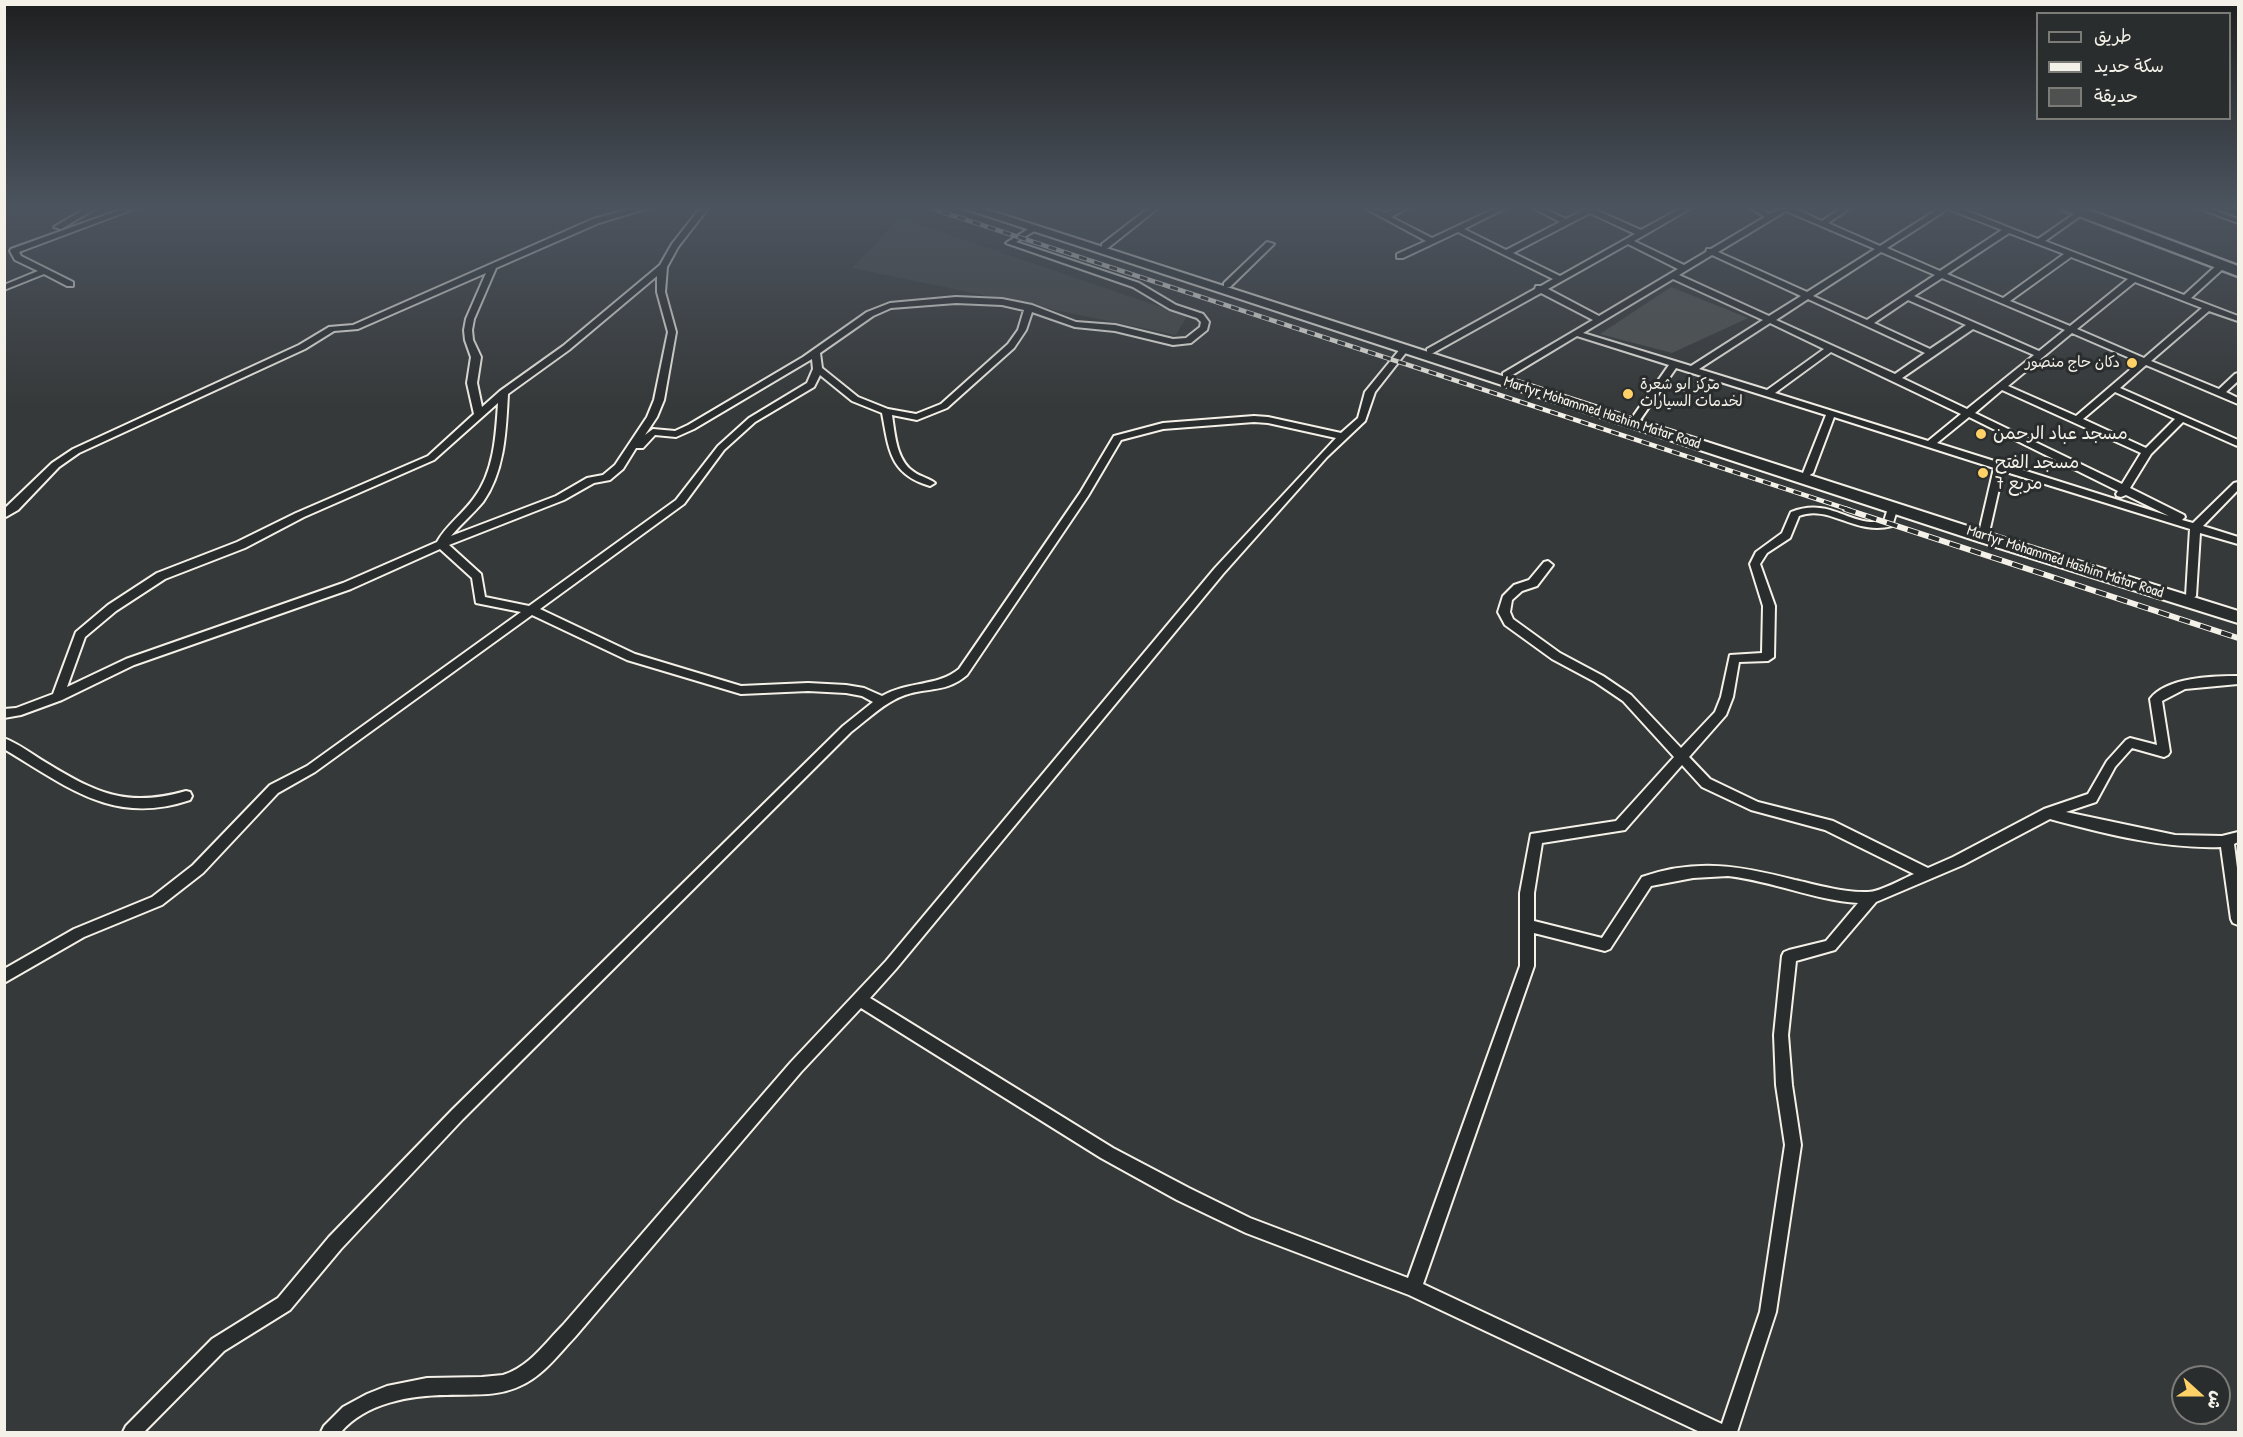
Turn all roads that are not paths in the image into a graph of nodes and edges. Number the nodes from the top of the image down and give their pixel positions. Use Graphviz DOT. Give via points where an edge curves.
graph roads {
  1 [pos="38,274"];
  2 [pos="50,274"];
  3 [pos="473,274"];
  4 [pos="489,274"];
  5 [pos="654,274"];
  6 [pos="664,274"];
  7 [pos="1103,274"];
  8 [pos="1172,274"];
  9 [pos="1193,274"];
  10 [pos="1238,274"];
  11 [pos="1550,274"];
  12 [pos="1565,274"];
  13 [pos="1760,274"];
  14 [pos="1840,274"];
  15 [pos="1941,274"];
  16 [pos="2042,274"];
  17 [pos="2124,274"];
  18 [pos="2212,274"];
  19 [pos="1671,275"];
  20 [pos="1558,278"];
  21 [pos="2135,278"];
  22 [pos="70,285"];
  23 [pos="1227,285"];
  24 [pos="4,288"];
  25 [pos="1539,288"];
  26 [pos="1806,295"];
  27 [pos="1906,296"];
  28 [pos="2185,298"];
  29 [pos="2005,300"];
  30 [pos="1029,307"];
  31 [pos="2208,307"];
  32 [pos="1598,319"];
  33 [pos="1769,319"];
  34 [pos="2238,319"];
  35 [pos="1868,323"];
  36 [pos="1972,325"];
  37 [pos="2071,330"];
  38 [pos="1575,333"];
  39 [pos="1831,348"];
  40 [pos="1404,350"];
  41 [pos="1430,351"];
  42 [pos="815,352"];
  43 [pos="1931,353"];
  44 [pos="2039,354"];
  45 [pos="2146,362"];
  46 [pos="1674,364"];
  47 [pos="818,369"];
  48 [pos="1691,370"];
  49 [pos="1506,375"];
  50 [pos="2238,375"];
  51 [pos="1896,378"];
  52 [pos="2001,386"];
  53 [pos="2115,389"];
  54 [pos="503,393"];
  55 [pos="2220,393"];
  56 [pos="1767,394"];
  57 [pos="2238,401"];
  58 [pos="886,411"];
  59 [pos="1831,413"];
  60 [pos="1967,413"];
  61 [pos="479,416"];
  62 [pos="1637,418"];
  63 [pos="2181,419"];
  64 [pos="2077,420"];
  65 [pos="1344,436"];
  66 [pos="2238,443"];
  67 [pos="1930,444"];
  68 [pos="2146,452"];
  69 [pos="627,456"];
  70 [pos="1999,466"];
  71 [pos="1808,473"];
  72 [pos="930,483"];
  73 [pos="2238,485"];
  74 [pos="2125,488"];
  75 [pos="2115,502"];
  76 [pos="1893,507"];
  77 [pos="4,514"];
  78 [pos="2196,527"];
  79 [pos="1984,533"];
  80 [pos="2238,541"];
  81 [pos="441,544"];
  82 [pos="1548,565"];
  83 [pos="2191,596"];
  84 [pos="531,610"];
  85 [pos="2238,611"];
  86 [pos="2238,617"];
  87 [pos="2238,680"];
  88 [pos="58,697"];
  89 [pos="882,701"];
  90 [pos="4,714"];
  91 [pos="4,743"];
  92 [pos="1683,758"];
  93 [pos="186,796"];
  94 [pos="2049,813"];
  95 [pos="2233,840"];
  96 [pos="1928,874"];
  97 [pos="1871,898"];
  98 [pos="2238,919"];
  99 [pos="1527,925"];
  100 [pos="4,977"];
  101 [pos="861,1000"];
  102 [pos="1413,1288"];
  103 [pos="132,1432"];
  104 [pos="330,1432"];
  105 [pos="1719,1432"];
  106 [pos="1728,1432"];
  1 -- 24 [label="street"];
  2 -- 22 [label="street"];
  3 -- 77 [label="street" via="355,327 332,329 76,451 55,463 22,502"];
  4 -- 61 [label="street" via="468,330 476,357 472,384"];
  5 -- 54 [label="street" via="566,348"];
  6 -- 69 [label="street" via="661,287 671,322 671,342 659,400"];
  7 -- 30 [label="street" via="1136,285 1173,307 1200,316 1205,325 1188,341 1173,342 1115,328 1075,324"];
  8 -- 40 [label="main road, Martyr Mohammed Hashim Matar Road"];
  9 -- 23 [label="main road, Martyr Mohammed Hashim Matar Road"];
  10 -- 23 [label="street"];
  11 -- 20 [label="street"];
  12 -- 20 [label="street"];
  13 -- 26 [label="street"];
  14 -- 26 [label="street"];
  15 -- 27 [label="street"];
  15 -- 29 [label="street"];
  16 -- 29 [label="street"];
  17 -- 21 [label="street"];
  18 -- 28 [label="street"];
  19 -- 32 [label="street"];
  19 -- 33 [label="street"];
  20 -- 25 [label="street"];
  21 -- 28 [label="street"];
  21 -- 37 [label="street"];
  23 -- 41 [label="main road, Martyr Mohammed Hashim Matar Road"];
  25 -- 32 [label="street"];
  25 -- 41 [label="street"];
  26 -- 33 [label="street"];
  26 -- 35 [label="street"];
  27 -- 35 [label="street"];
  27 -- 36 [label="street"];
  28 -- 31 [label="street"];
  29 -- 37 [label="street"];
  30 -- 42 [label="street" via="976,300 890,306 870,314"];
  30 -- 58 [label="street" via="1022,330 1011,346 944,406 917,417"];
  31 -- 34 [label="street"];
  31 -- 45 [label="street"];
  32 -- 38 [label="street"];
  33 -- 39 [label="street"];
  33 -- 48 [label="street"];
  35 -- 43 [label="street"];
  36 -- 43 [label="street"];
  36 -- 44 [label="street"];
  37 -- 44 [label="street"];
  37 -- 45 [label="street"];
  38 -- 46 [label="street"];
  38 -- 49 [label="street"];
  39 -- 51 [label="street"];
  39 -- 56 [label="street"];
  40 -- 65 [label="street" via="1370,393 1362,419"];
  40 -- 76 [label="main road, Martyr Mohammed Hashim Matar Road"];
  41 -- 49 [label="main road, Martyr Mohammed Hashim Matar Road"];
  42 -- 47 [label="street"];
  42 -- 69 [label="street" via="676,434 653,432"];
  43 -- 51 [label="street"];
  44 -- 52 [label="street"];
  45 -- 53 [label="street"];
  45 -- 55 [label="street"];
  46 -- 48 [label="street"];
  46 -- 62 [label="street"];
  47 -- 58 [label="street" via="855,399"];
  47 -- 84 [label="street" via="811,385 759,414 721,448 680,502 664,516"];
  48 -- 56 [label="street"];
  49 -- 62 [label="main road, Martyr Mohammed Hashim Matar Road"];
  50 -- 55 [label="street"];
  51 -- 60 [label="street"];
  52 -- 60 [label="street"];
  52 -- 64 [label="street"];
  53 -- 63 [label="street"];
  53 -- 64 [label="street"];
  54 -- 61 [label="street"];
  54 -- 81 [label="street" via="502,429 486,485 480,498 447,532"];
  55 -- 57 [label="street"];
  56 -- 59 [label="street"];
  58 -- 72 [label="street" via="904,471"];
  59 -- 67 [label="street"];
  59 -- 71 [label="street"];
  60 -- 67 [label="street"];
  60 -- 74 [label="street"];
  61 -- 88 [label="street" via="431,458 140,588 80,635"];
  62 -- 71 [label="main road, Martyr Mohammed Hashim Matar Road"];
  63 -- 66 [label="street"];
  63 -- 68 [label="street"];
  64 -- 68 [label="street"];
  65 -- 89 [label="street" via="1254,419 1162,426 1117,438 972,662 949,684 906,690"];
  65 -- 101 [label="street" via="1219,571"];
  67 -- 70 [label="street"];
  68 -- 74 [label="street"];
  69 -- 81 [label="street" via="606,478 591,480 560,498"];
  70 -- 75 [label="street"];
  70 -- 79 [label="street"];
  71 -- 79 [label="main road, Martyr Mohammed Hashim Matar Road"];
  73 -- 78 [label="street"];
  74 -- 75 [label="street"];
  74 -- 78 [label="street"];
  75 -- 78 [label="street"];
  76 -- 79 [label="main road, Martyr Mohammed Hashim Matar Road"];
  76 -- 92 [label="street" via="1888,524 1876,526 1803,510 1795,514 1785,538 1758,554 1755,564 1769,606 1768,657 1734,658 1730,693 1719,717"];
  78 -- 80 [label="street"];
  78 -- 83 [label="street"];
  79 -- 83 [label="main road, Martyr Mohammed Hashim Matar Road"];
  79 -- 86 [label="main road, Martyr Mohammed Hashim Matar Road"];
  81 -- 84 [label="street" via="477,577 480,600"];
  81 -- 88 [label="street" via="347,586 130,662"];
  82 -- 92 [label="street" via="1533,583 1518,588 1507,599 1504,612 1509,622 1556,656 1618,691"];
  83 -- 85 [label="main road, Martyr Mohammed Hashim Matar Road"];
  84 -- 89 [label="street" via="631,657 741,690 846,689"];
  84 -- 100 [label="street" via="311,769 274,789 198,869 157,901 79,933"];
  87 -- 94 [label="street" via="2193,682 2156,699 2164,752 2130,743 2111,764 2092,798"];
  88 -- 90 [label="street"];
  89 -- 103 [label="street" via="839,737 458,1114 335,1243 284,1304 218,1345"];
  91 -- 93 [label="street" via="76,787 112,800 150,804"];
  92 -- 96 [label="street" via="1695,775 1723,794 1828,825"];
  92 -- 99 [label="street" via="1620,825 1536,838 1527,893"];
  94 -- 95 [label="street" via="2202,843"];
  94 -- 96 [label="street"];
  95 -- 98 [label="street"];
  96 -- 97 [label="street"];
  97 -- 99 [label="street" via="1823,894 1756,876 1717,871 1647,881 1605,945"];
  97 -- 106 [label="street" via="1830,946 1789,956 1780,1035 1793,1145 1768,1312"];
  99 -- 102 [label="street" via="1527,966"];
  101 -- 102 [label="street" via="1107,1153 1183,1194 1246,1225"];
  101 -- 104 [label="street" via="796,1067 569,1331 517,1379 495,1386 428,1386 386,1394 357,1409"];
  102 -- 105 [label="street"];
}
